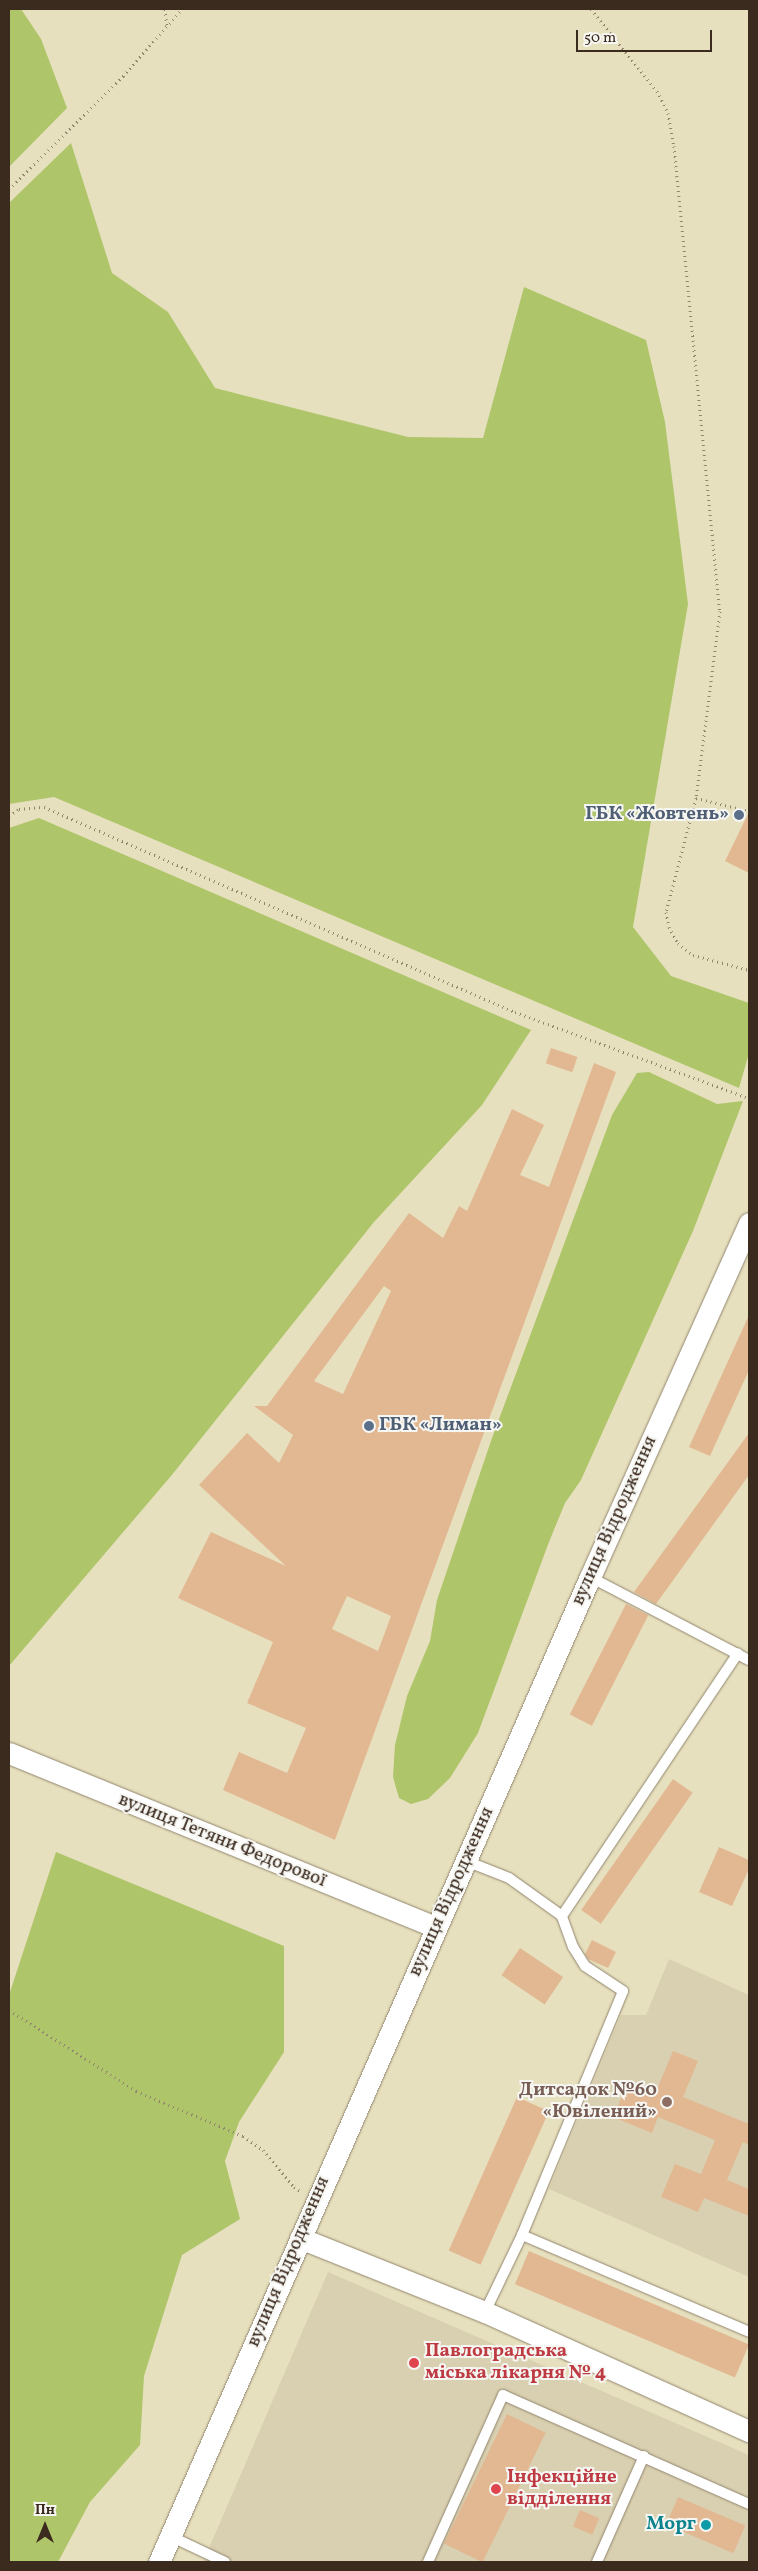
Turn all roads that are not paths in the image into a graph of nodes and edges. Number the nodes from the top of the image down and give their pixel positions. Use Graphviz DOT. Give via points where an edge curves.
graph roads {
  1 [pos="749,1223"];
  2 [pos="590,1577"];
  3 [pos="738,1653"];
  4 [pos="749,1660"];
  5 [pos="9,1753"];
  6 [pos="466,1861"];
  7 [pos="562,1916"];
  8 [pos="436,1927"];
  9 [pos="522,2235"];
  10 [pos="300,2238"];
  11 [pos="485,2312"];
  12 [pos="749,2332"];
  13 [pos="749,2432"];
  14 [pos="644,2456"];
  15 [pos="749,2504"];
  16 [pos="170,2536"];
  17 [pos="159,2562"];
  18 [pos="224,2562"];
  19 [pos="428,2562"];
  20 [pos="597,2562"];
  1 -- 2 [label="street, вулиця Відродження"];
  2 -- 3 [label="lane"];
  2 -- 6 [label="street, вулиця Відродження"];
  3 -- 4 [label="lane"];
  3 -- 7 [label="lane"];
  5 -- 8 [label="street, вулиця Тетяни Федорової"];
  6 -- 7 [label="lane" via="509,1878"];
  6 -- 8 [label="street, вулиця Відродження"];
  7 -- 9 [label="lane" via="573,1947 585,1966 623,1991"];
  8 -- 10 [label="street, вулиця Відродження"];
  9 -- 11 [label="lane"];
  9 -- 12 [label="lane"];
  10 -- 11 [label="street"];
  10 -- 16 [label="street, вулиця Відродження"];
  11 -- 13 [label="street"];
  14 -- 15 [label="lane"];
  14 -- 19 [label="lane" via="503,2395"];
  14 -- 20 [label="lane"];
  16 -- 17 [label="street, вулиця Відродження"];
  16 -- 18 [label="lane"];
}
